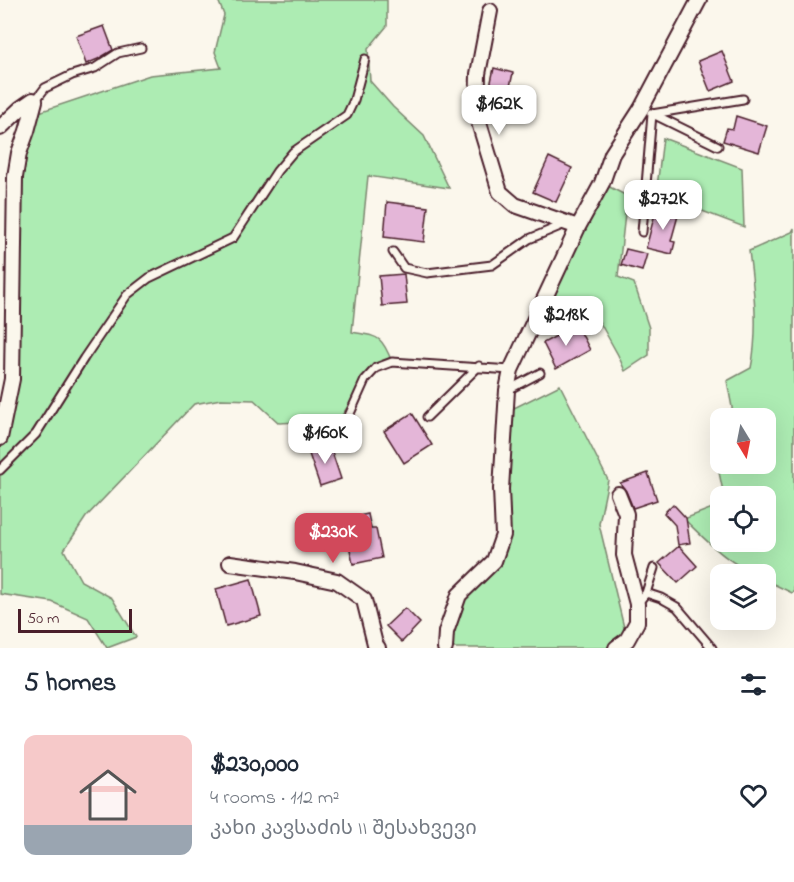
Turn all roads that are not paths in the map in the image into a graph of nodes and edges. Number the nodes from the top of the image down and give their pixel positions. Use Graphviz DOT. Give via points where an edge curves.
graph roads {
  1 [pos="699,0"];
  2 [pos="490,11"];
  3 [pos="141,48"];
  4 [pos="366,59"];
  5 [pos="743,99"];
  6 [pos="35,101"];
  7 [pos="646,111"];
  8 [pos="0,128"];
  9 [pos="718,146"];
  10 [pos="573,225"];
  11 [pos="642,232"];
  12 [pos="393,252"];
  13 [pos="479,366"];
  14 [pos="511,370"];
  15 [pos="540,373"];
  16 [pos="507,390"];
  17 [pos="427,417"];
  18 [pos="0,438"];
  19 [pos="339,438"];
  20 [pos="0,470"];
  21 [pos="618,494"];
  22 [pos="230,563"];
  23 [pos="654,568"];
  24 [pos="646,593"];
  25 [pos="637,604"];
  26 [pos="374,647"];
  27 [pos="445,648"];
  28 [pos="616,648"];
  29 [pos="712,648"];
  1 -- 7 [label="street"];
  2 -- 10 [label="street" via="478,74 477,116 500,192 515,205"];
  3 -- 6 [label="lane" via="118,53 94,68 45,88"];
  4 -- 20 [label="lane" via="347,115 293,152 233,238 156,274 127,295 36,434"];
  5 -- 7 [label="lane"];
  6 -- 8 [label="street"];
  6 -- 18 [label="street" via="15,177 12,379"];
  7 -- 9 [label="lane"];
  7 -- 10 [label="street" via="612,154 602,183"];
  7 -- 11 [label="lane"];
  10 -- 12 [label="lane" via="529,239 492,265 427,273 404,268"];
  10 -- 14 [label="street"];
  13 -- 14 [label="lane"];
  13 -- 17 [label="lane"];
  13 -- 19 [label="lane" via="392,362 376,368 365,380"];
  14 -- 16 [label="street"];
  15 -- 16 [label="lane"];
  16 -- 27 [label="street" via="501,489 503,535 494,561 459,595 446,632"];
  21 -- 25 [label="street" via="626,514 624,555"];
  22 -- 26 [label="street" via="336,581 364,600"];
  23 -- 24 [label="lane"];
  24 -- 25 [label="lane"];
  24 -- 29 [label="lane" via="677,607"];
  25 -- 28 [label="street" via="637,622 627,640"];
}
